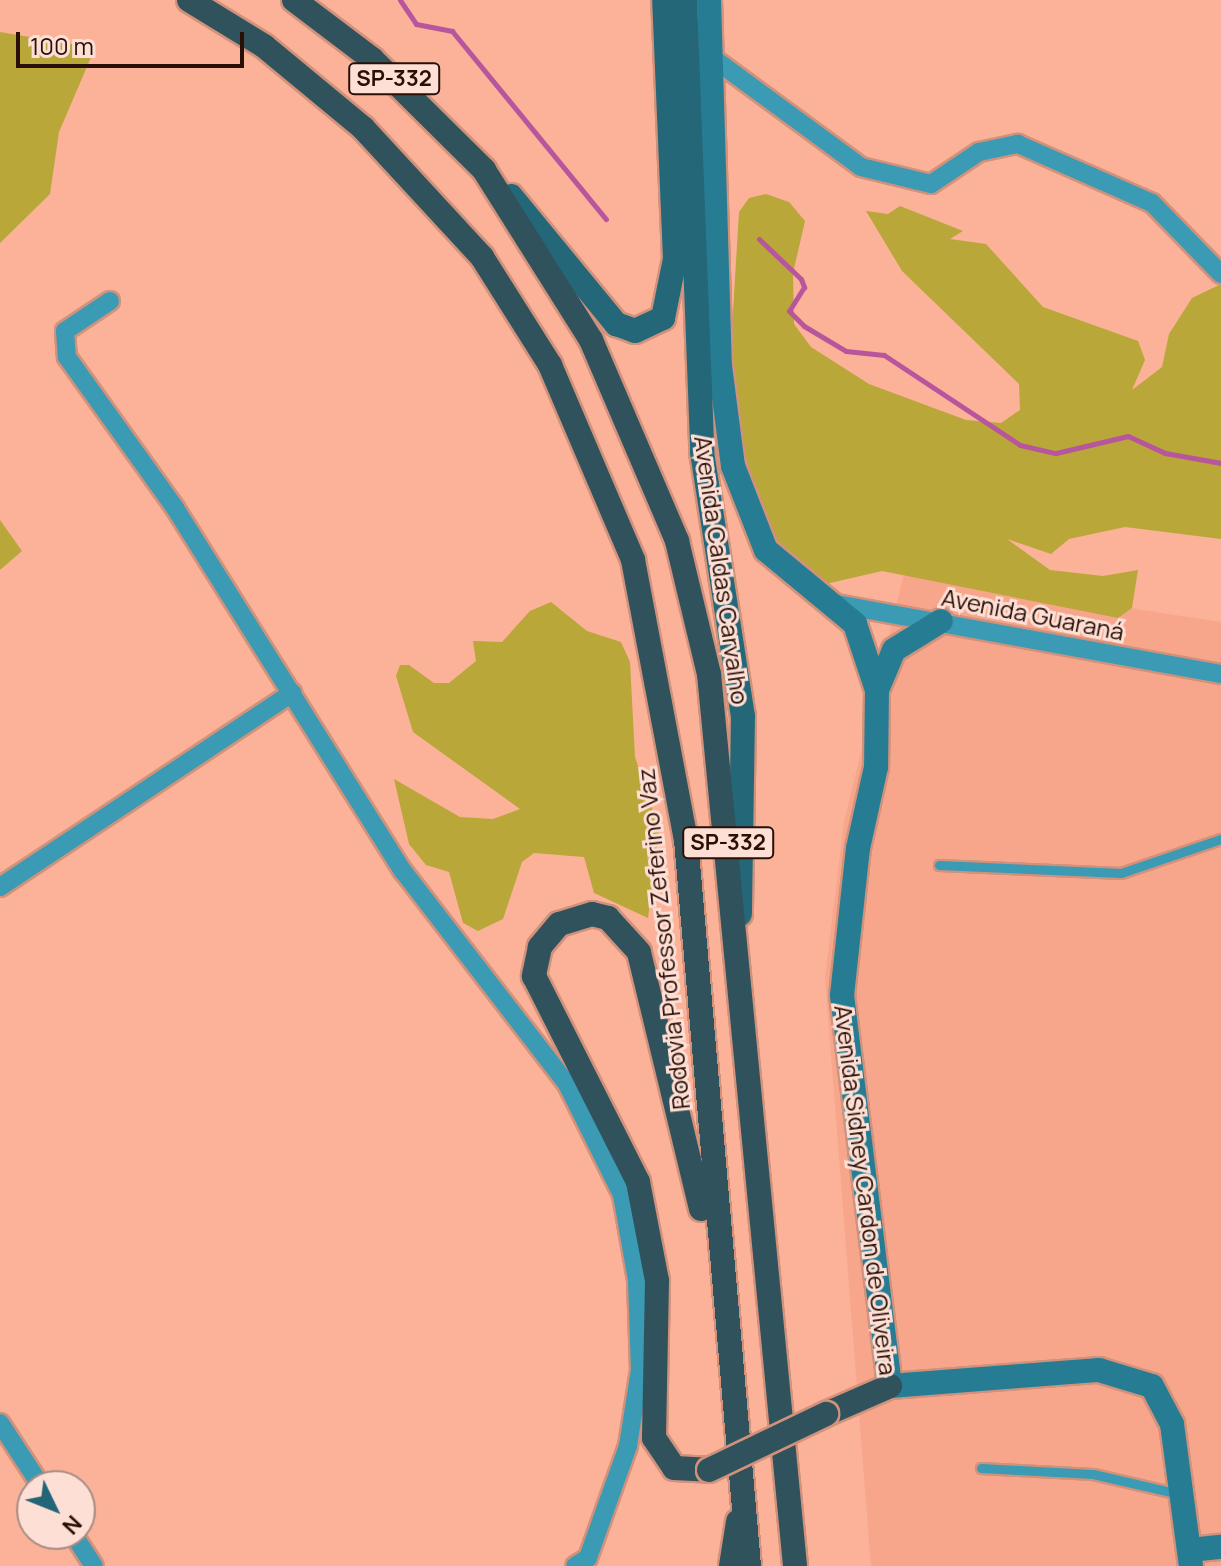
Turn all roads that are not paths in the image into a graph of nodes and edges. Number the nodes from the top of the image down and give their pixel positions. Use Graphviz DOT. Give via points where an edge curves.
graph roads {
  1 [pos="189,0"];
  2 [pos="294,0"];
  3 [pos="664,0"];
  4 [pos="685,0"];
  5 [pos="709,0"];
  6 [pos="710,56"];
  7 [pos="484,170"];
  8 [pos="1221,274"];
  9 [pos="110,301"];
  10 [pos="836,604"];
  11 [pos="941,621"];
  12 [pos="1221,674"];
  13 [pos="877,690"];
  14 [pos="292,693"];
  15 [pos="1221,839"];
  16 [pos="939,865"];
  17 [pos="0,887"];
  18 [pos="738,949"];
  19 [pos="719,1252"];
  20 [pos="890,1386"];
  21 [pos="0,1423"];
  22 [pos="981,1468"];
  23 [pos="31,1470"];
  24 [pos="1182,1495"];
  25 [pos="743,1504"];
  26 [pos="1221,1547"];
  27 [pos="1190,1558"];
  28 [pos="575,1566"];
  29 [pos="731,1566"];
  30 [pos="749,1566"];
  31 [pos="795,1566"];
  1 -- 19 [label="highway, Rodovia Professor Zeferino Vaz / SP-332" via="264,46 363,128 425,191 482,257 550,365 598,466 633,560 673,751"];
  2 -- 7 [label="highway, SP-332" via="383,69"];
  3 -- 7 [label="main road" via="675,259 663,318 635,331 616,324"];
  4 -- 18 [label="main road, Avenida Caldas Carvalho" via="702,452 743,716"];
  5 -- 6 [label="street, Avenida Caldas Carvalho"];
  6 -- 8 [label="street" via="861,167 931,184 979,152 1018,144 1152,203"];
  6 -- 10 [label="street, Avenida Caldas Carvalho" via="720,366 733,466 766,550 794,580"];
  7 -- 18 [label="highway, SP-332" via="591,340 677,541 709,674"];
  9 -- 14 [label="street" via="65,331 67,357 175,508"];
  10 -- 11 [label="street, Avenida Guaraná"];
  10 -- 13 [label="street, Avenida Sidney Cardon de Oliveira" via="866,643"];
  11 -- 12 [label="street, Avenida Guaraná"];
  11 -- 13 [label="street, Avenida Sidney Cardon de Oliveira" via="894,650"];
  13 -- 20 [label="street, Avenida Sidney Cardon de Oliveira" via="876,767 858,848 842,995"];
  14 -- 17 [label="street"];
  14 -- 28 [label="street" via="403,871 567,1084 622,1195 637,1280 640,1370 628,1446 588,1558"];
  15 -- 16 [label="lane" via="1121,873"];
  18 -- 31 [label="highway, SP-332"];
  19 -- 20 [label="highway, bridge" via="701,1207 692,1148 639,952 608,918 592,914 559,924 540,947 534,976 618,1132 646,1213 658,1317 654,1438 674,1468 709,1470"];
  19 -- 25 [label="highway, Rodovia Professor Zeferino Vaz / SP-332"];
  20 -- 24 [label="street, Avenida Sidney Cardon de Oliveira" via="1129,1374 1152,1386 1164,1403"];
  21 -- 23 [label="street"];
  22 -- 24 [label="lane" via="1093,1474"];
  24 -- 27 [label="street, Avenida Sidney Cardon de Oliveira"];
  25 -- 29 [label="highway"];
  25 -- 30 [label="highway, Rodovia Professor Zeferino Vaz / SP-332"];
  26 -- 27 [label="street"];
}
